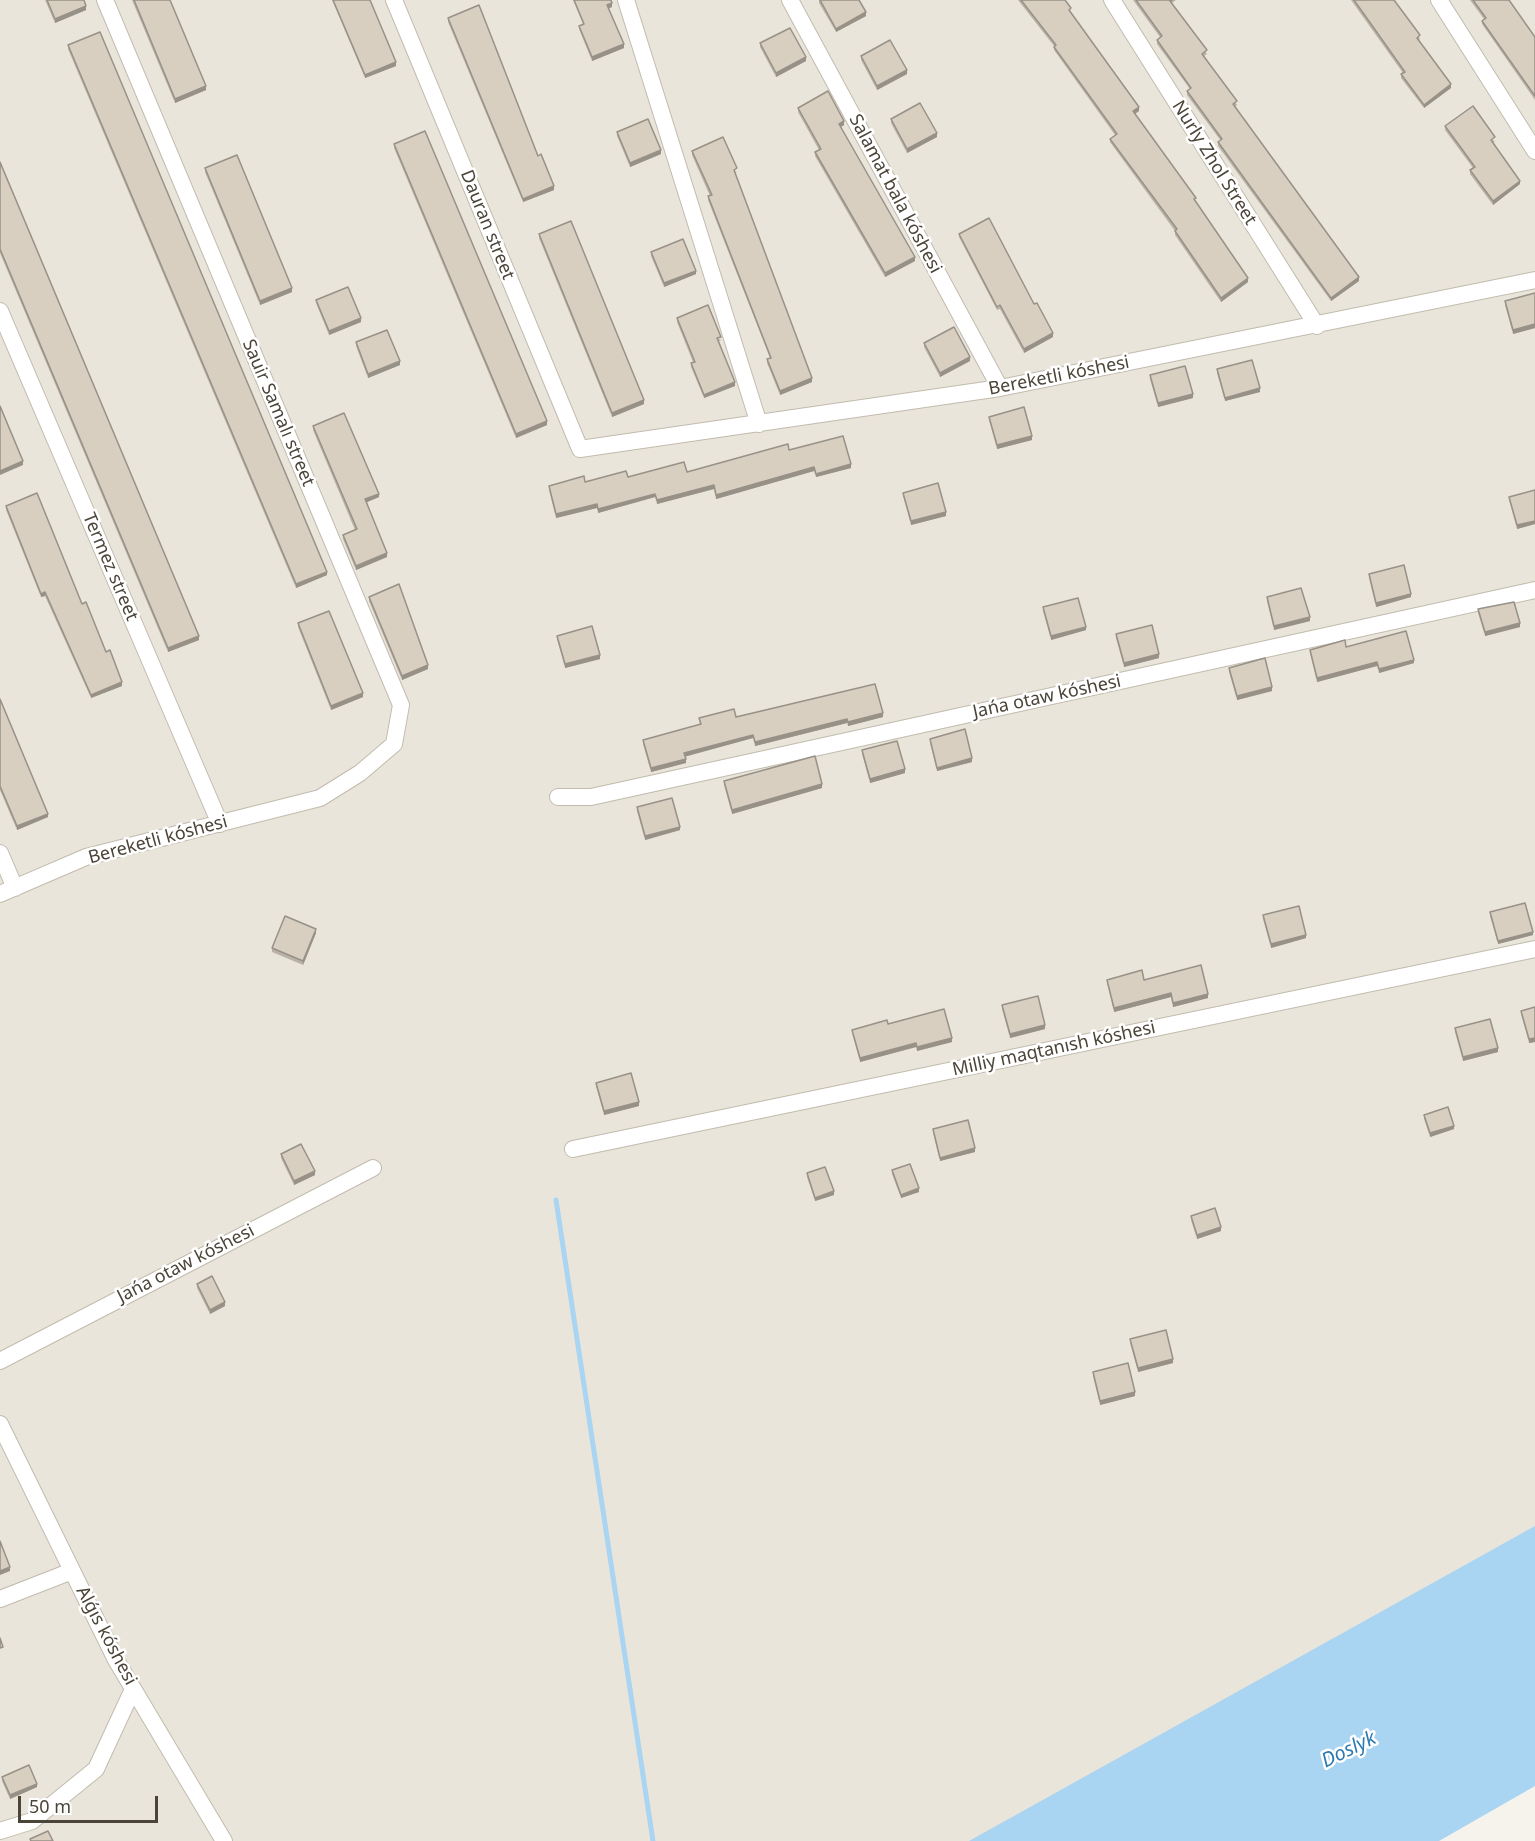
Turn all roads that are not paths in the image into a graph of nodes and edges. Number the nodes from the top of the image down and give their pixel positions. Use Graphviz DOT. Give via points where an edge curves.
graph roads {
  1 [pos="105,0"];
  2 [pos="394,0"];
  3 [pos="626,0"];
  4 [pos="790,0"];
  5 [pos="1112,0"];
  6 [pos="1439,0"];
  7 [pos="1535,151"];
  8 [pos="1535,280"];
  9 [pos="0,310"];
  10 [pos="1317,326"];
  11 [pos="1000,388"];
  12 [pos="759,424"];
  13 [pos="580,449"];
  14 [pos="1535,590"];
  15 [pos="558,796"];
  16 [pos="320,798"];
  17 [pos="220,824"];
  18 [pos="0,853"];
  19 [pos="8,891"];
  20 [pos="1535,948"];
  21 [pos="573,1149"];
  22 [pos="373,1168"];
  23 [pos="0,1361"];
  24 [pos="0,1424"];
  25 [pos="72,1571"];
  26 [pos="0,1599"];
  27 [pos="133,1689"];
  28 [pos="0,1831"];
  29 [pos="224,1841"];
  1 -- 16 [label="street, Sauir Samalı street" via="400,705 394,744 360,773"];
  2 -- 13 [label="street, Dauran street"];
  3 -- 12 [label="street"];
  4 -- 11 [label="street, Salamat bala kóshesi"];
  5 -- 10 [label="street, Nurly Zhol Street"];
  6 -- 7 [label="street"];
  8 -- 10 [label="street, Bereketli kóshesi"];
  9 -- 17 [label="street, Termez street"];
  10 -- 11 [label="street, Bereketli kóshesi"];
  11 -- 12 [label="street, Bereketli kóshesi"];
  12 -- 13 [label="street, Bereketli kóshesi"];
  14 -- 15 [label="street, Jańa otaw kóshesi" via="591,797"];
  16 -- 17 [label="street, Bereketli kóshesi"];
  17 -- 19 [label="street, Bereketli kóshesi" via="86,857"];
  18 -- 19 [label="street"];
  20 -- 21 [label="street, Milliy maqtanısh kóshesi"];
  22 -- 23 [label="street, Jańa otaw kóshesi"];
  24 -- 25 [label="street, Alǵıs kóshesi"];
  25 -- 26 [label="street"];
  25 -- 27 [label="street, Alǵıs kóshesi"];
  27 -- 28 [label="street" via="96,1769 32,1821"];
  27 -- 29 [label="street, Alǵıs kóshesi"];
}
